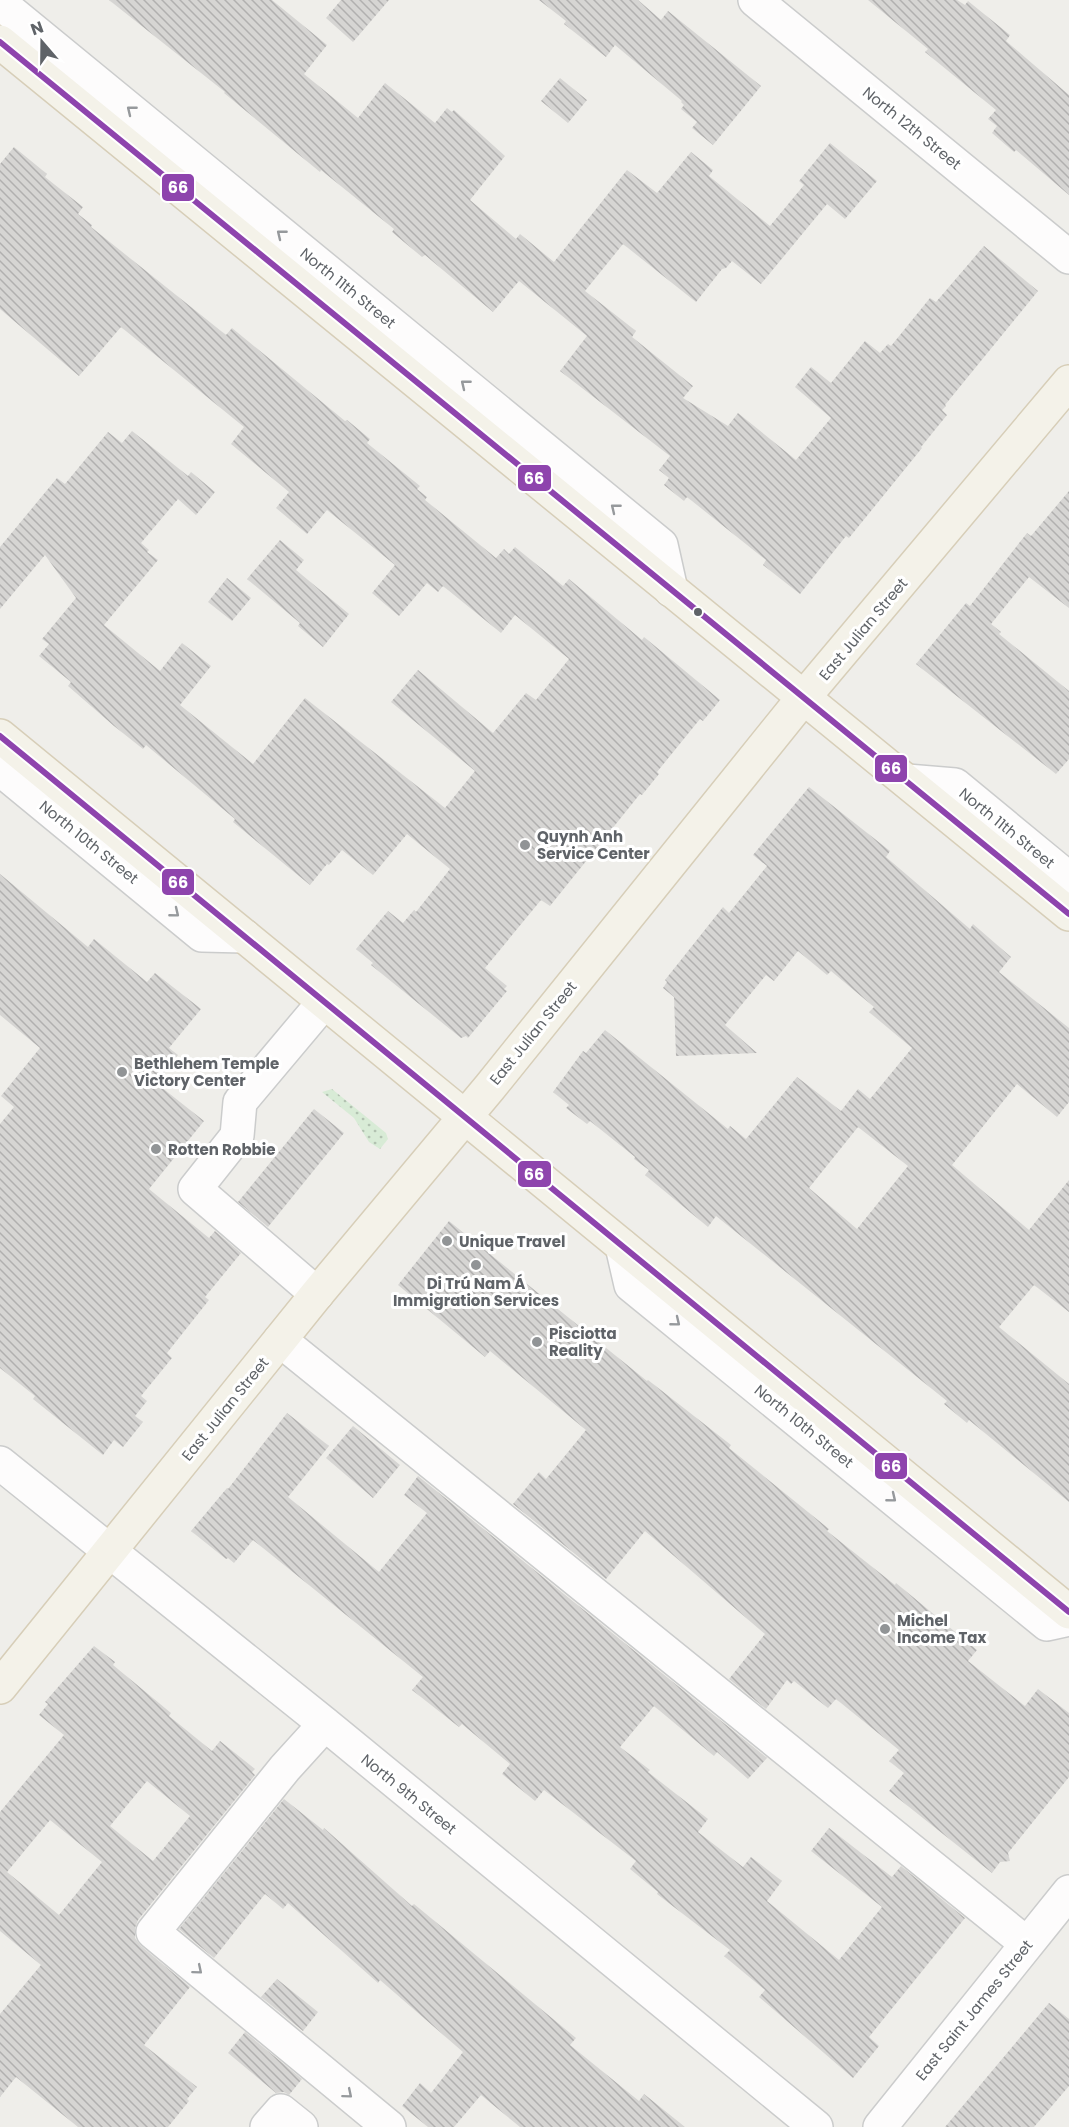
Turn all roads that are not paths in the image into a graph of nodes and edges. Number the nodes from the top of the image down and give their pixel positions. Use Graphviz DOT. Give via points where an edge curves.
graph roads {
  1 [pos="754,0"];
  2 [pos="0,3"];
  3 [pos="0,42"];
  4 [pos="1069,257"];
  5 [pos="1069,382"];
  6 [pos="671,590"];
  7 [pos="804,698"];
  8 [pos="0,736"];
  9 [pos="0,769"];
  10 [pos="907,781"];
  11 [pos="1069,879"];
  12 [pos="1069,914"];
  13 [pos="244,936"];
  14 [pos="324,1002"];
  15 [pos="463,1116"];
  16 [pos="622,1246"];
  17 [pos="317,1294"];
  18 [pos="280,1340"];
  19 [pos="0,1463"];
  20 [pos="109,1551"];
  21 [pos="1069,1612"];
  22 [pos="1069,1619"];
  23 [pos="0,1687"];
  24 [pos="325,1724"];
  25 [pos="1069,1892"];
  26 [pos="1027,1944"];
  27 [pos="267,2127"];
  28 [pos="301,2127"];
  29 [pos="388,2127"];
  30 [pos="816,2127"];
  31 [pos="880,2127"];
  1 -- 4 [label="street, North 12th Street"];
  6 -- 2 [label="street, North 11th Street, one-way" via="661,545"];
  3 -- 6 [label="main road, North 11th Street"];
  5 -- 7 [label="main road, East Julian Street"];
  6 -- 7 [label="main road, North 11th Street"];
  7 -- 10 [label="main road, North 11th Street"];
  7 -- 15 [label="main road, East Julian Street"];
  8 -- 13 [label="main road, North 10th Street"];
  9 -- 13 [label="street, North 10th Street, one-way" via="202,935"];
  10 -- 11 [label="street, North 11th Street" via="955,785"];
  10 -- 12 [label="main road, North 11th Street"];
  13 -- 14 [label="main road, North 10th Street"];
  14 -- 15 [label="main road, North 10th Street"];
  14 -- 17 [label="street" via="240,1102 237,1136 195,1189"];
  15 -- 16 [label="main road, North 10th Street"];
  15 -- 17 [label="main road, East Julian Street"];
  16 -- 21 [label="main road, North 10th Street"];
  16 -- 22 [label="street, North 10th Street, one-way" via="631,1285 1047,1624"];
  17 -- 18 [label="main road, East Julian Street"];
  18 -- 20 [label="main road, East Julian Street"];
  18 -- 26 [label="street"];
  19 -- 20 [label="street, North 9th Street"];
  20 -- 23 [label="main road, East Julian Street"];
  20 -- 24 [label="street, North 9th Street"];
  24 -- 29 [label="street, one-way" via="153,1932"];
  24 -- 30 [label="street, North 9th Street"];
  25 -- 26 [label="street, East Saint James Street"];
  26 -- 31 [label="street, East Saint James Street"];
  27 -- 28 [label="street" via="281,2110"];
}
